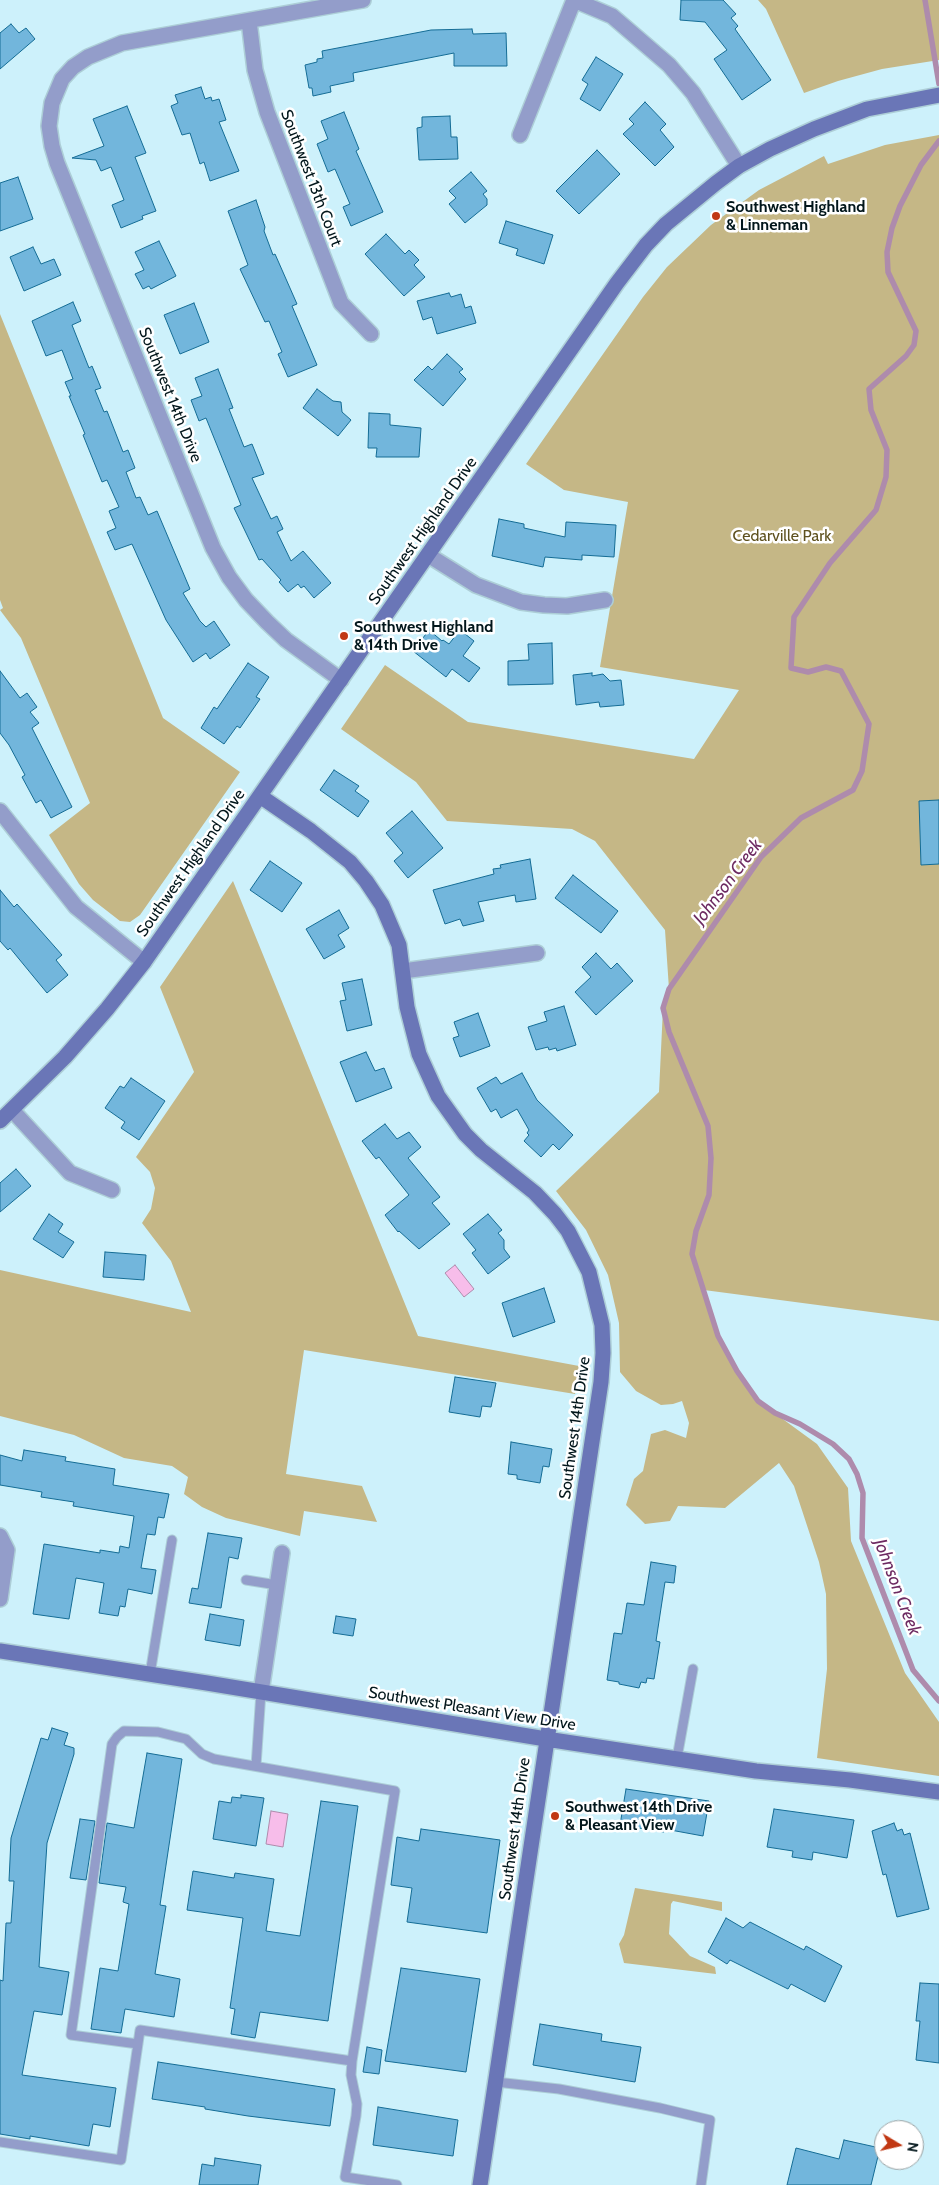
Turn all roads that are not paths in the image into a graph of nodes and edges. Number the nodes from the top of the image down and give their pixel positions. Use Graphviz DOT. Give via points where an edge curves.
graph roads {
  1 [pos="363,0"];
  2 [pos="574,0"];
  3 [pos="249,21"];
  4 [pos="939,95"];
  5 [pos="520,135"];
  6 [pos="739,166"];
  7 [pos="371,334"];
  8 [pos="428,555"];
  9 [pos="606,600"];
  10 [pos="341,680"];
  11 [pos="260,796"];
  12 [pos="0,811"];
  13 [pos="536,953"];
  14 [pos="144,962"];
  15 [pos="403,970"];
  16 [pos="12,1110"];
  17 [pos="0,1121"];
  18 [pos="112,1190"];
  19 [pos="0,1536"];
  20 [pos="172,1540"];
  21 [pos="282,1553"];
  22 [pos="246,1580"];
  23 [pos="277,1585"];
  24 [pos="0,1599"];
  25 [pos="0,1651"];
  26 [pos="693,1669"];
  27 [pos="150,1674"];
  28 [pos="261,1692"];
  29 [pos="546,1740"];
  30 [pos="677,1758"];
  31 [pos="256,1766"];
  32 [pos="939,1792"];
  33 [pos="138,2044"];
  34 [pos="352,2061"];
  35 [pos="496,2082"];
  36 [pos="0,2142"];
  37 [pos="397,2185"];
  38 [pos="480,2185"];
  39 [pos="701,2185"];
  1 -- 3 [label="street"];
  2 -- 5 [label="street"];
  2 -- 6 [label="street" via="612,16 669,65 693,93"];
  3 -- 7 [label="street, Southwest 13th Court" via="254,70 267,112 341,303"];
  3 -- 10 [label="street, Southwest 14th Drive" via="122,43 88,57 62,79 52,104 49,126 52,146 214,548 229,577 261,617 286,640"];
  4 -- 6 [label="street, Southwest Highland Drive" via="867,109 835,120"];
  6 -- 8 [label="street, Southwest Highland Drive" via="666,224 633,261"];
  8 -- 9 [label="street" via="476,585 521,602 567,606"];
  8 -- 10 [label="street, Southwest Highland Drive"];
  10 -- 11 [label="street, Southwest Highland Drive"];
  11 -- 14 [label="street, Southwest Highland Drive"];
  11 -- 15 [label="street, Southwest 14th Drive" via="330,845 366,881 392,926"];
  12 -- 14 [label="street" via="76,907"];
  13 -- 15 [label="street"];
  14 -- 16 [label="street, Southwest Highland Drive" via="71,1050"];
  15 -- 29 [label="street, Southwest 14th Drive" via="414,1038 438,1096 465,1134 535,1193 568,1231 588,1272 602,1325 601,1382"];
  16 -- 17 [label="street, Southwest Highland Drive"];
  16 -- 18 [label="street" via="70,1173"];
  19 -- 24 [label="street" via="7,1550"];
  20 -- 27 [label="lane"];
  21 -- 23 [label="street"];
  22 -- 23 [label="lane"];
  23 -- 28 [label="street"];
  25 -- 27 [label="street, Southwest Pleasant View Drive"];
  26 -- 30 [label="lane"];
  27 -- 28 [label="street, Southwest Pleasant View Drive"];
  28 -- 29 [label="street, Southwest Pleasant View Drive"];
  28 -- 31 [label="lane"];
  29 -- 30 [label="street, Southwest Pleasant View Drive"];
  29 -- 35 [label="street, Southwest 14th Drive"];
  30 -- 32 [label="street, Southwest Pleasant View Drive" via="756,1771"];
  31 -- 33 [label="lane" via="202,1754 186,1739 158,1732 124,1731 112,1744 71,2035"];
  31 -- 34 [label="lane" via="395,1791"];
  33 -- 34 [label="lane" via="140,2030"];
  33 -- 36 [label="lane" via="121,2160"];
  34 -- 37 [label="lane" via="357,2104 346,2177"];
  35 -- 38 [label="street, Southwest 14th Drive"];
  35 -- 39 [label="lane" via="559,2089 710,2120"];
}
